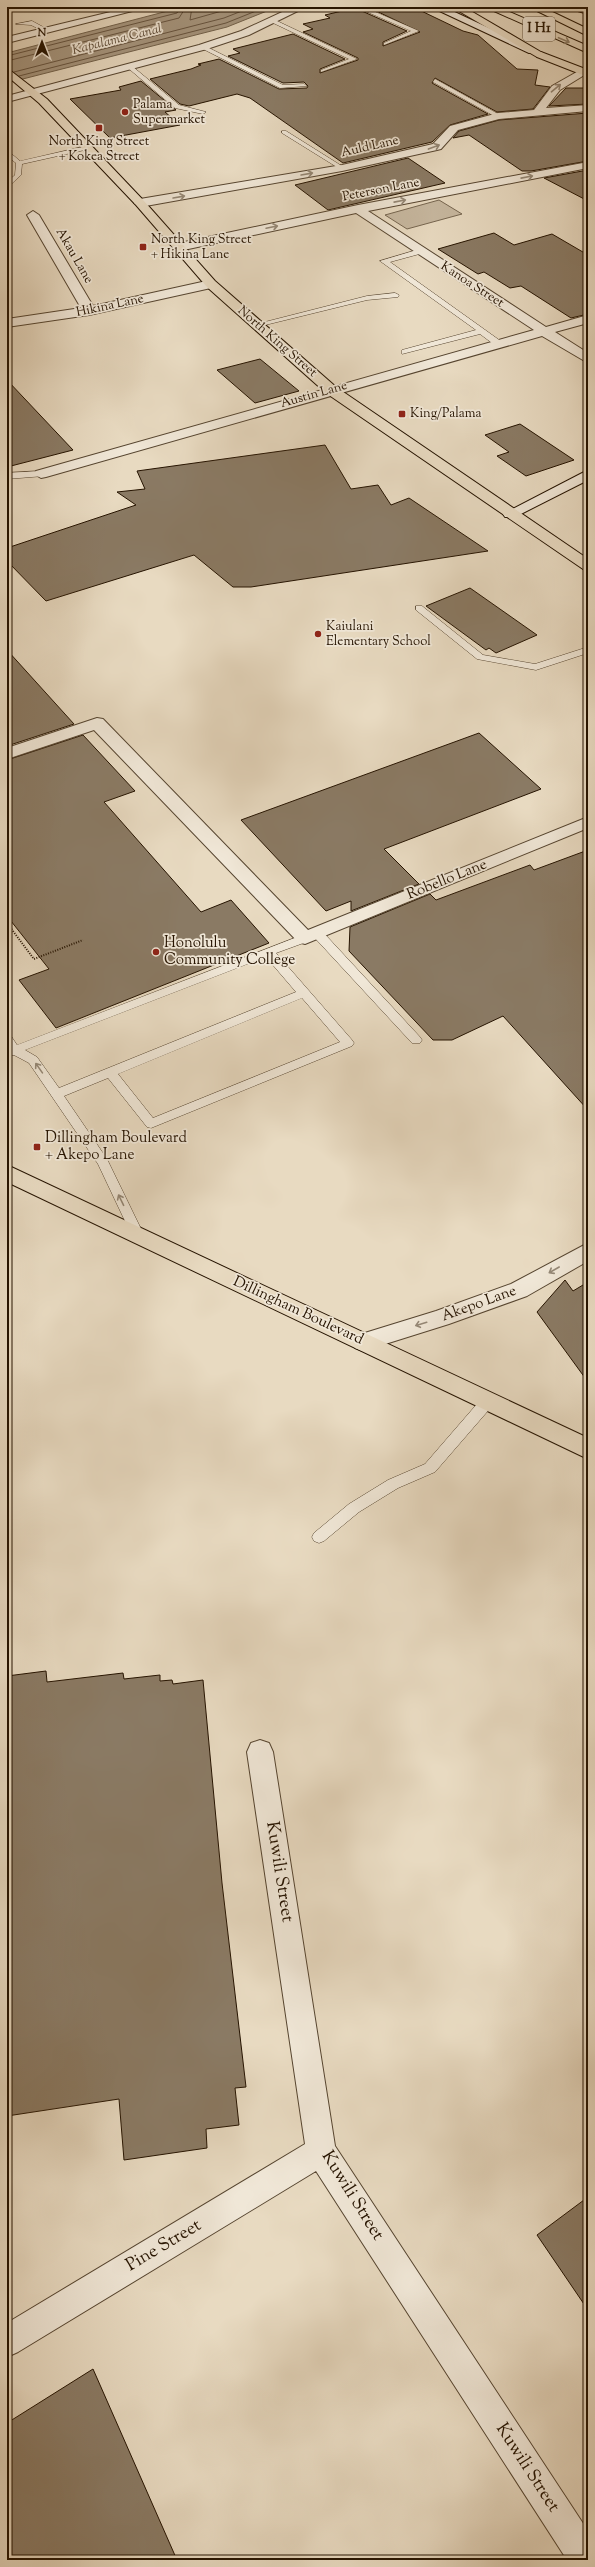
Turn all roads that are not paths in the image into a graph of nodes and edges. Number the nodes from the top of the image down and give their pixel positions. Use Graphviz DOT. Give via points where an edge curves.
graph roads {
  1 [pos="142,7"];
  2 [pos="302,7"];
  3 [pos="359,7"];
  4 [pos="436,7"];
  5 [pos="456,7"];
  6 [pos="490,7"];
  7 [pos="534,7"];
  8 [pos="575,7"];
  9 [pos="588,11"];
  10 [pos="273,21"];
  11 [pos="22,22"];
  12 [pos="45,30"];
  13 [pos="588,32"];
  14 [pos="7,40"];
  15 [pos="386,44"];
  16 [pos="203,47"];
  17 [pos="588,50"];
  18 [pos="541,55"];
  19 [pos="130,67"];
  20 [pos="7,71"];
  21 [pos="323,71"];
  22 [pos="585,73"];
  23 [pos="435,81"];
  24 [pos="304,86"];
  25 [pos="29,89"];
  26 [pos="7,99"];
  27 [pos="588,108"];
  28 [pos="538,111"];
  29 [pos="203,112"];
  30 [pos="498,116"];
  31 [pos="284,132"];
  32 [pos="87,148"];
  33 [pos="7,152"];
  34 [pos="19,163"];
  35 [pos="588,165"];
  36 [pos="342,168"];
  37 [pos="7,186"];
  38 [pos="140,203"];
  39 [pos="358,209"];
  40 [pos="33,215"];
  41 [pos="179,246"];
  42 [pos="420,251"];
  43 [pos="211,284"];
  44 [pos="424,288"];
  45 [pos="415,290"];
  46 [pos="395,295"];
  47 [pos="89,312"];
  48 [pos="588,320"];
  49 [pos="7,323"];
  50 [pos="257,325"];
  51 [pos="482,331"];
  52 [pos="544,333"];
  53 [pos="499,344"];
  54 [pos="405,352"];
  55 [pos="588,360"];
  56 [pos="331,390"];
  57 [pos="42,474"];
  58 [pos="588,474"];
  59 [pos="7,476"];
  60 [pos="510,514"];
  61 [pos="588,566"];
  62 [pos="419,608"];
  63 [pos="588,650"];
  64 [pos="7,754"];
  65 [pos="588,822"];
  66 [pos="311,936"];
  67 [pos="268,952"];
  68 [pos="304,993"];
  69 [pos="7,1039"];
  70 [pos="416,1040"];
  71 [pos="11,1051"];
  72 [pos="110,1072"];
  73 [pos="56,1094"];
  74 [pos="7,1173"];
  75 [pos="138,1235"];
  76 [pos="588,1251"];
  77 [pos="363,1342"];
  78 [pos="488,1401"];
  79 [pos="588,1449"];
  80 [pos="319,1537"];
  81 [pos="260,1752"];
  82 [pos="321,2151"];
  83 [pos="7,2341"];
  84 [pos="587,2560"];
  1 -- 12 [label="street"];
  2 -- 10 [label="street"];
  3 -- 15 [label="lane" via="416,31"];
  4 -- 18 [label="street"];
  5 -- 18 [label="main road"];
  6 -- 17 [label="main road, I H1, one-way"];
  7 -- 13 [label="main road, I H1"];
  8 -- 9 [label="main road"];
  10 -- 16 [label="street"];
  10 -- 21 [label="lane" via="354,59"];
  11 -- 12 [label="lane" via="32,23"];
  12 -- 14 [label="street"];
  16 -- 19 [label="street"];
  16 -- 24 [label="lane" via="282,87"];
  18 -- 22 [label="main road"];
  19 -- 25 [label="street"];
  19 -- 29 [label="lane" via="177,107"];
  20 -- 25 [label="main road, North King Street"];
  28 -- 22 [label="street, one-way" via="556,88"];
  23 -- 30 [label="lane"];
  25 -- 26 [label="street"];
  25 -- 32 [label="main road, North King Street"];
  27 -- 28 [label="street, Auld Lane"];
  28 -- 30 [label="street, Auld Lane"];
  36 -- 30 [label="street, Auld Lane, one-way" via="437,147 454,128"];
  31 -- 36 [label="lane"];
  32 -- 34 [label="lane"];
  32 -- 38 [label="main road, North King Street"];
  33 -- 34 [label="lane"];
  34 -- 37 [label="lane" via="18,175"];
  39 -- 35 [label="street, Peterson Lane, one-way"];
  38 -- 36 [label="street, Auld Lane, one-way"];
  38 -- 41 [label="main road, North King Street"];
  41 -- 39 [label="street, Peterson Lane, one-way"];
  39 -- 42 [label="street, Kanoa Street"];
  40 -- 47 [label="street, Akau Lane"];
  41 -- 43 [label="main road, North King Street"];
  42 -- 44 [label="lane" via="384,261"];
  42 -- 52 [label="street, Kanoa Street"];
  43 -- 47 [label="street, Hikina Lane"];
  43 -- 50 [label="main road, North King Street"];
  44 -- 45 [label="lane"];
  44 -- 51 [label="lane"];
  46 -- 50 [label="lane" via="367,298"];
  47 -- 49 [label="street, Hikina Lane"];
  48 -- 52 [label="street, Austin Lane"];
  50 -- 56 [label="main road, North King Street"];
  51 -- 53 [label="lane"];
  51 -- 54 [label="lane"];
  52 -- 53 [label="street, Austin Lane"];
  52 -- 55 [label="street, Kanoa Street"];
  53 -- 56 [label="street, Austin Lane"];
  56 -- 57 [label="street, Austin Lane"];
  56 -- 60 [label="main road, North King Street"];
  57 -- 59 [label="lane"];
  58 -- 60 [label="street"];
  60 -- 61 [label="main road, North King Street"];
  62 -- 63 [label="lane" via="480,656 536,667"];
  64 -- 66 [label="street" via="97,723"];
  65 -- 66 [label="street, Robello Lane"];
  66 -- 67 [label="lane"];
  66 -- 70 [label="lane"];
  67 -- 68 [label="lane"];
  67 -- 71 [label="lane"];
  68 -- 72 [label="lane"];
  68 -- 72 [label="lane" via="348,1043 151,1124"];
  69 -- 71 [label="lane"];
  73 -- 71 [label="lane, one-way" via="33,1060"];
  72 -- 73 [label="lane"];
  75 -- 73 [label="lane, one-way" via="103,1162"];
  74 -- 75 [label="main road, Dillingham Boulevard"];
  75 -- 77 [label="main road, Dillingham Boulevard"];
  76 -- 77 [label="street, Akepo Lane, one-way" via="519,1290"];
  77 -- 78 [label="main road, Dillingham Boulevard"];
  78 -- 79 [label="main road, Dillingham Boulevard"];
  78 -- 80 [label="lane" via="430,1468 393,1484 354,1508"];
  81 -- 82 [label="street, Kuwili Street"];
  82 -- 83 [label="street, Pine Street"];
  82 -- 84 [label="street, Kuwili Street"];
}
